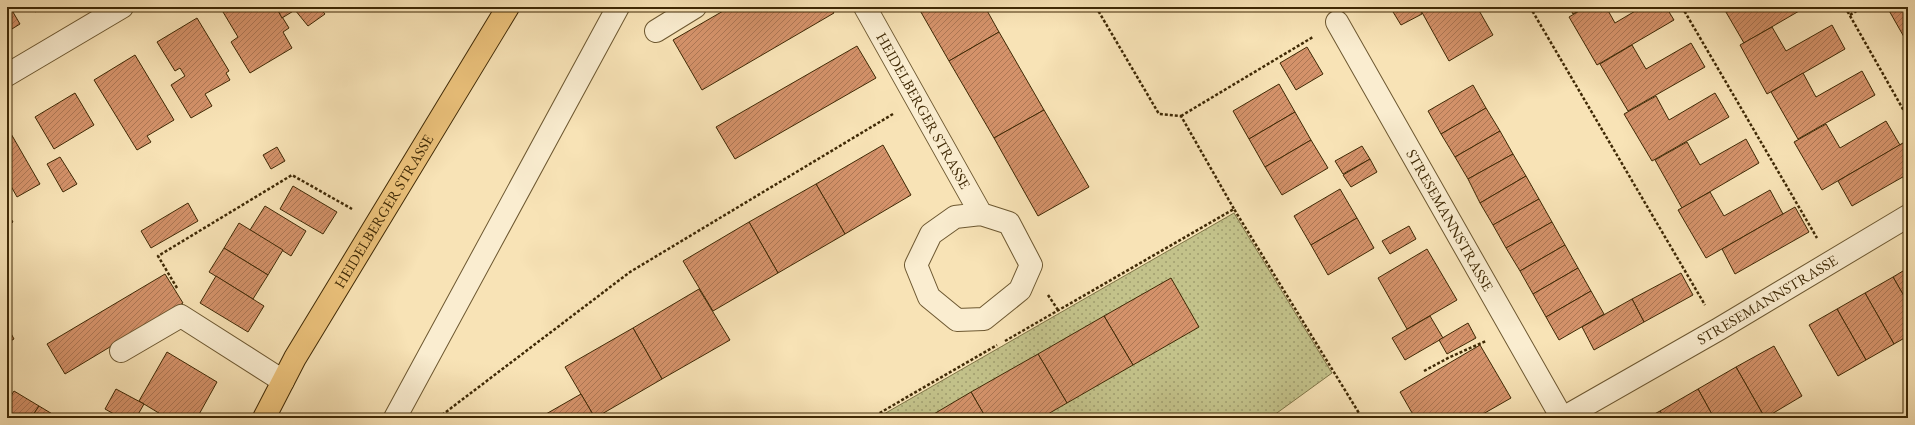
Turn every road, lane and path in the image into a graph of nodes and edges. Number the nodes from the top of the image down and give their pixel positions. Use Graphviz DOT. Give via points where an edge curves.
graph roads {
  1 [pos="122,7"];
  2 [pos="508,7"];
  3 [pos="618,7"];
  4 [pos="695,7"];
  5 [pos="865,7"];
  6 [pos="1096,7"];
  7 [pos="1530,7"];
  8 [pos="1682,7"];
  9 [pos="1845,7"];
  10 [pos="1863,7"];
  11 [pos="1850,15"];
  12 [pos="1337,22"];
  13 [pos="656,31"];
  14 [pos="7,75"];
  15 [pos="917,100"];
  16 [pos="1181,116"];
  17 [pos="1908,118"];
  18 [pos="1234,209"];
  19 [pos="981,214"];
  20 [pos="1908,216"];
  21 [pos="377,224"];
  22 [pos="1832,261"];
  23 [pos="178,289"];
  24 [pos="1510,326"];
  25 [pos="1719,329"];
  26 [pos="121,351"];
  27 [pos="1424,371"];
  28 [pos="283,381"];
  29 [pos="264,418"];
  30 [pos="395,418"];
  31 [pos="438,418"];
  32 [pos="872,418"];
  33 [pos="1362,418"];
  34 [pos="1563,418"];
  1 -- 14 [label="street"];
  2 -- 21 [label="main road, HEIDELBERGER STRASSE"];
  3 -- 30 [label="street"];
  4 -- 13 [label="street"];
  5 -- 15 [label="street, HEIDELBERGER STRASSE"];
  6 -- 16 [label="path" via="1159,114"];
  7 -- 25 [label="path"];
  8 -- 22 [label="path"];
  9 -- 11 [label="path"];
  10 -- 11 [label="path"];
  11 -- 17 [label="path"];
  12 -- 16 [label="path"];
  12 -- 24 [label="street, STRESEMANNSTRASSE"];
  15 -- 19 [label="street, HEIDELBERGER STRASSE"];
  15 -- 31 [label="path" via="630,272"];
  16 -- 18 [label="path"];
  18 -- 32 [label="path"];
  18 -- 33 [label="path"];
  19 -- 19 [label="street" via="1009,223 1031,265 1020,290 984,319 956,320 929,297 916,265 931,234 955,217"];
  20 -- 22 [label="street, STRESEMANNSTRASSE"];
  21 -- 23 [label="path" via="292,175 158,256"];
  21 -- 28 [label="main road, HEIDELBERGER STRASSE"];
  22 -- 25 [label="street, STRESEMANNSTRASSE"];
  24 -- 27 [label="path" via="1494,338"];
  24 -- 34 [label="street, STRESEMANNSTRASSE"];
  25 -- 34 [label="street, STRESEMANNSTRASSE"];
  26 -- 28 [label="street" via="181,316"];
  28 -- 29 [label="main road, HEIDELBERGER STRASSE"];
}
